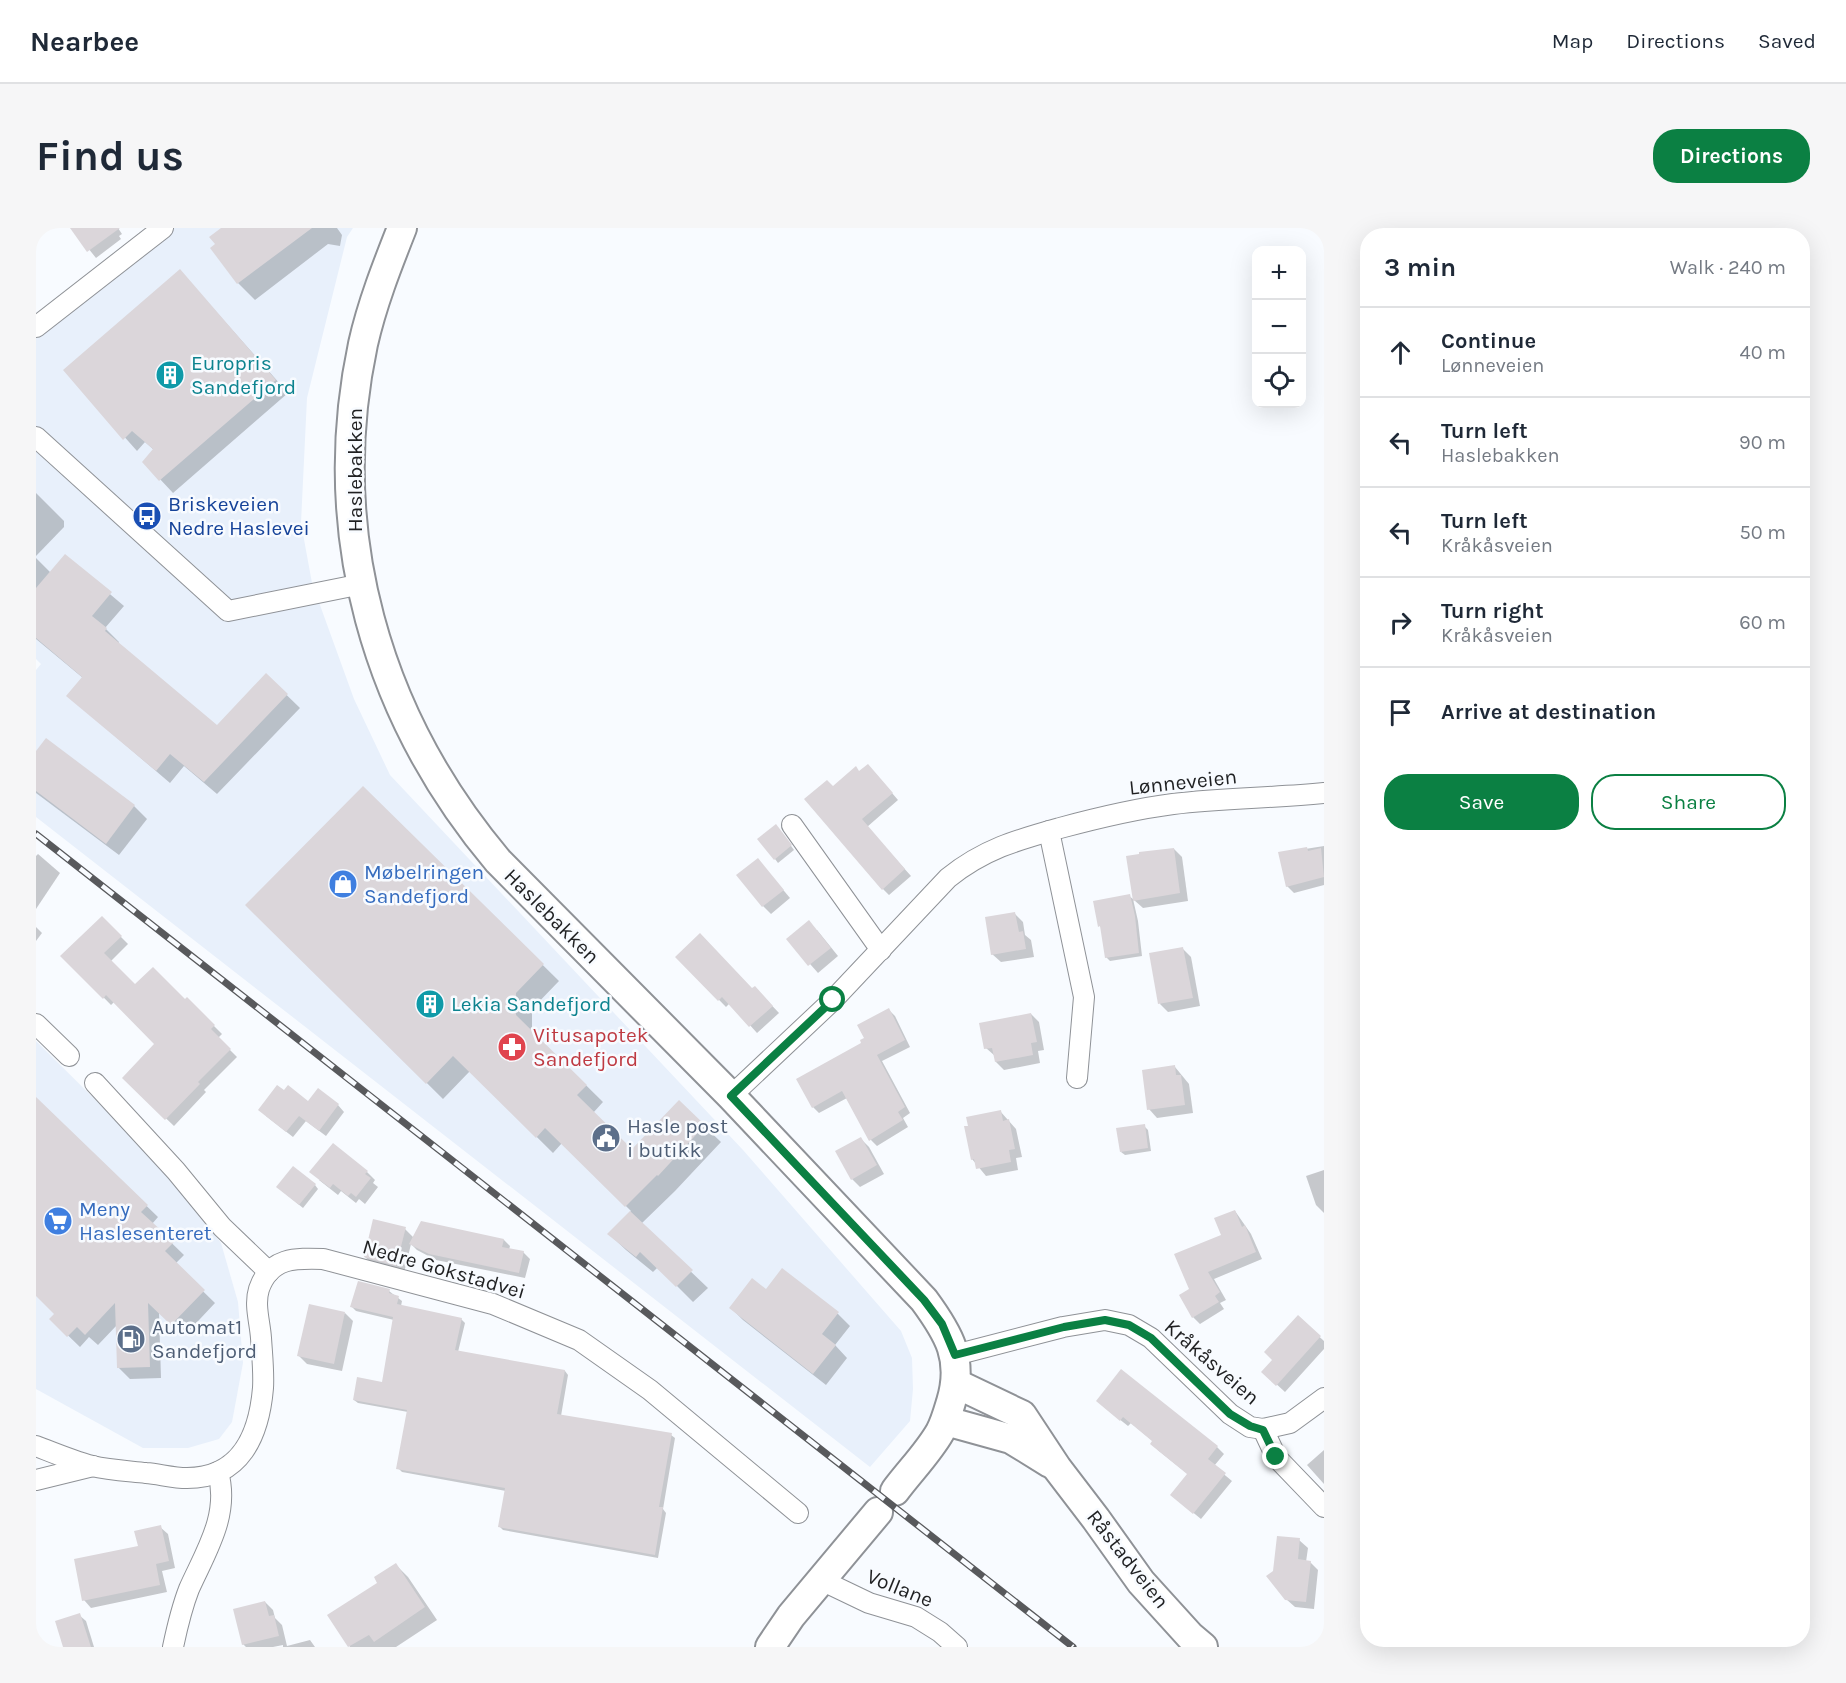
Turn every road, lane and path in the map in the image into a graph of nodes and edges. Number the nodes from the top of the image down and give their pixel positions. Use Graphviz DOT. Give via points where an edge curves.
graph roads {
  1 [pos="163,228"];
  2 [pos="402,228"];
  3 [pos="36,327"];
  4 [pos="36,436"];
  5 [pos="362,584"];
  6 [pos="1324,793"];
  7 [pos="792,825"];
  8 [pos="1049,831"];
  9 [pos="881,950"];
  10 [pos="36,1024"];
  11 [pos="69,1056"];
  12 [pos="1077,1078"];
  13 [pos="95,1083"];
  14 [pos="731,1096"];
  15 [pos="269,1272"];
  16 [pos="955,1355"];
  17 [pos="957,1384"];
  18 [pos="1324,1398"];
  19 [pos="946,1421"];
  20 [pos="1263,1430"];
  21 [pos="36,1446"];
  22 [pos="93,1466"];
  23 [pos="1057,1468"];
  24 [pos="218,1472"];
  25 [pos="36,1480"];
  26 [pos="1324,1507"];
  27 [pos="798,1513"];
  28 [pos="821,1580"];
  29 [pos="173,1647"];
  30 [pos="770,1647"];
  31 [pos="957,1647"];
  32 [pos="1203,1647"];
  1 -- 3 [label="street"];
  2 -- 5 [label="main road, Haslebakken" via="380,281 354,395 351,481"];
  4 -- 5 [label="street" via="228,611"];
  5 -- 14 [label="main road, Haslebakken" via="373,634 408,725 470,828 545,910"];
  6 -- 8 [label="street, Lønneveien" via="1174,804"];
  7 -- 9 [label="street"];
  8 -- 9 [label="street, Lønneveien" via="994,848 963,866"];
  8 -- 12 [label="street" via="1084,997"];
  9 -- 14 [label="street, Lønneveien"];
  10 -- 11 [label="street"];
  13 -- 15 [label="street" via="222,1227"];
  14 -- 16 [label="main road, Haslebakken" via="924,1300 942,1324"];
  15 -- 24 [label="street" via="256,1303 263,1387 258,1421 244,1452"];
  15 -- 27 [label="street, Nedre Gokstadvei" via="282,1262 297,1258 323,1260 493,1304 579,1340 650,1390"];
  16 -- 17 [label="main road, Haslebakken"];
  16 -- 20 [label="street, Kråkåsveien" via="1064,1327 1105,1320 1129,1325 1151,1338 1230,1414"];
  17 -- 19 [label="main road, Haslebakken"];
  17 -- 23 [label="main road, Råstadveien" via="1022,1415"];
  18 -- 20 [label="street, Kråkåsveien" via="1290,1424"];
  19 -- 23 [label="main road, Råstadveien" via="1011,1439"];
  19 -- 28 [label="main road, Haslebakken"];
  20 -- 26 [label="street, Kråkåsveien" via="1276,1457"];
  21 -- 22 [label="street"];
  22 -- 24 [label="street" via="186,1478"];
  22 -- 25 [label="street"];
  23 -- 32 [label="main road, Råstadveien" via="1141,1582"];
  24 -- 29 [label="street" via="222,1486 218,1524 188,1591"];
  28 -- 30 [label="main road, Haslebakken"];
  28 -- 31 [label="street, Vollane" via="869,1603 916,1617"];
}
